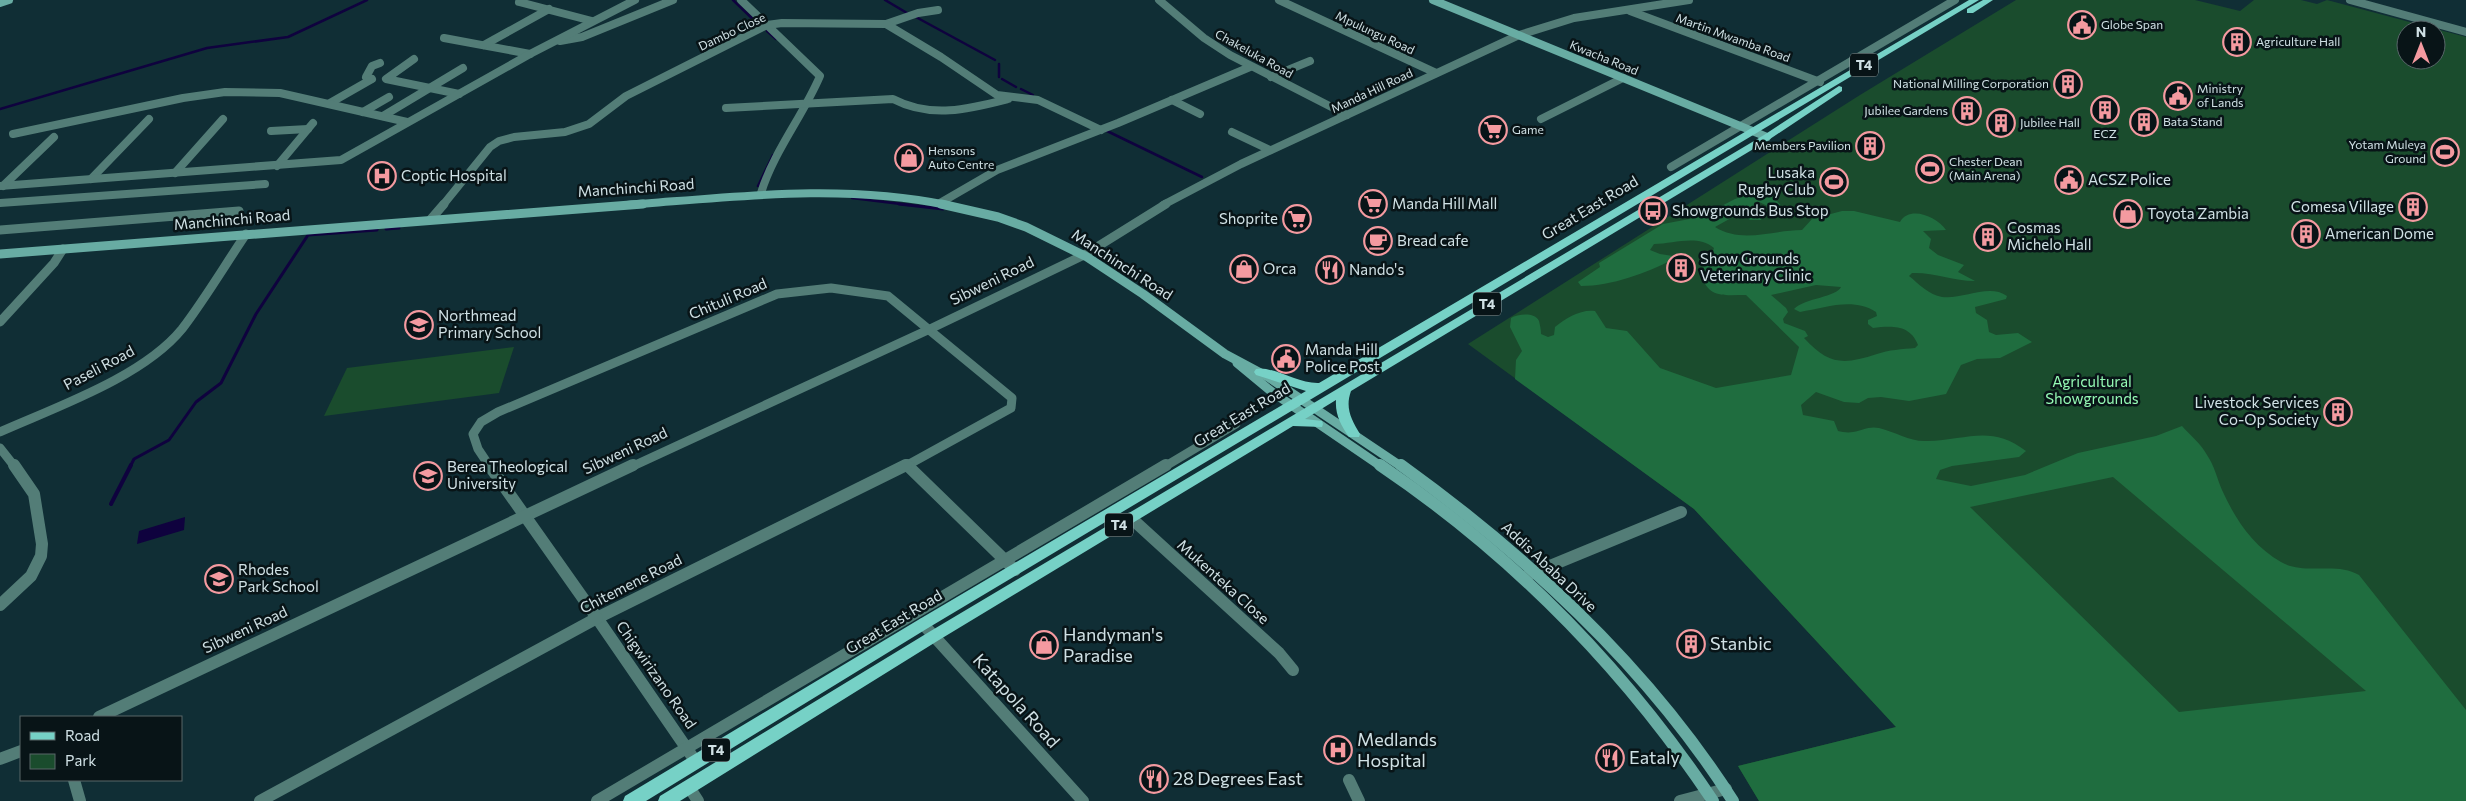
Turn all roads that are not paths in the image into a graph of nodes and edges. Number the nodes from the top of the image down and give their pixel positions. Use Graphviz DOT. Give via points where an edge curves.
graph roads {
  1 [pos="8,0"];
  2 [pos="524,0"];
  3 [pos="635,0"];
  4 [pos="674,0"];
  5 [pos="741,0"];
  6 [pos="1159,0"];
  7 [pos="1279,0"];
  8 [pos="1433,0"];
  9 [pos="1689,0"];
  10 [pos="1955,0"];
  11 [pos="1975,0"];
  12 [pos="1989,0"];
  13 [pos="2350,0"];
  14 [pos="0,3"];
  15 [pos="549,9"];
  16 [pos="938,10"];
  17 [pos="1629,11"];
  18 [pos="592,21"];
  19 [pos="886,24"];
  20 [pos="767,26"];
  21 [pos="2466,32"];
  22 [pos="1519,36"];
  23 [pos="444,38"];
  24 [pos="554,42"];
  25 [pos="484,45"];
  26 [pos="530,54"];
  27 [pos="414,59"];
  28 [pos="1310,61"];
  29 [pos="380,63"];
  30 [pos="1250,67"];
  31 [pos="463,68"];
  32 [pos="1436,73"];
  33 [pos="1271,78"];
  34 [pos="1623,78"];
  35 [pos="372,79"];
  36 [pos="387,80"];
  37 [pos="1818,81"];
  38 [pos="1830,86"];
  39 [pos="430,88"];
  40 [pos="459,94"];
  41 [pos="389,97"];
  42 [pos="1009,98"];
  43 [pos="1172,100"];
  44 [pos="330,104"];
  45 [pos="808,104"];
  46 [pos="726,108"];
  47 [pos="363,112"];
  48 [pos="1200,114"];
  49 [pos="1346,115"];
  50 [pos="383,116"];
  51 [pos="149,119"];
  52 [pos="223,119"];
  53 [pos="1541,119"];
  54 [pos="407,122"];
  55 [pos="1740,126"];
  56 [pos="1101,130"];
  57 [pos="271,131"];
  58 [pos="1232,132"];
  59 [pos="1754,132"];
  60 [pos="13,134"];
  61 [pos="1766,136"];
  62 [pos="54,137"];
  63 [pos="1270,150"];
  64 [pos="277,166"];
  65 [pos="1671,167"];
  66 [pos="175,173"];
  67 [pos="91,179"];
  68 [pos="265,184"];
  69 [pos="2,186"];
  70 [pos="761,193"];
  71 [pos="0,203"];
  72 [pos="940,203"];
  73 [pos="239,211"];
  74 [pos="431,219"];
  75 [pos="0,230"];
  76 [pos="246,234"];
  77 [pos="63,248"];
  78 [pos="0,254"];
  79 [pos="1084,255"];
  80 [pos="0,322"];
  81 [pos="930,329"];
  82 [pos="1233,358"];
  83 [pos="1260,372"];
  84 [pos="1324,387"];
  85 [pos="1345,390"];
  86 [pos="1012,398"];
  87 [pos="1297,403"];
  88 [pos="1309,411"];
  89 [pos="1291,422"];
  90 [pos="1236,424"];
  91 [pos="1317,424"];
  92 [pos="0,432"];
  93 [pos="473,434"];
  94 [pos="1354,434"];
  95 [pos="0,448"];
  96 [pos="907,465"];
  97 [pos="1681,512"];
  98 [pos="523,516"];
  99 [pos="1131,518"];
  100 [pos="1003,560"];
  101 [pos="1015,570"];
  102 [pos="1534,572"];
  103 [pos="1522,578"];
  104 [pos="0,605"];
  105 [pos="597,618"];
  106 [pos="929,630"];
  107 [pos="1293,670"];
  108 [pos="101,716"];
  109 [pos="687,748"];
  110 [pos="20,751"];
  111 [pos="0,760"];
  112 [pos="696,762"];
  113 [pos="1349,780"];
  114 [pos="74,781"];
  115 [pos="689,787"];
  116 [pos="1726,789"];
  117 [pos="1710,797"];
  118 [pos="80,801"];
  119 [pos="260,801"];
  120 [pos="597,801"];
  121 [pos="631,801"];
  122 [pos="666,801"];
  123 [pos="698,801"];
  124 [pos="1083,801"];
  125 [pos="1359,801"];
  126 [pos="1680,801"];
  127 [pos="1734,801"];
  1 -- 14 [label="main road"];
  2 -- 15 [label="street" via="520,2"];
  3 -- 18 [label="street"];
  4 -- 24 [label="street" via="582,37"];
  5 -- 20 [label="street"];
  6 -- 30 [label="street, Chakeluka Road" via="1204,38"];
  7 -- 32 [label="street, Mpulungu Road"];
  8 -- 22 [label="main road, Kwacha Road"];
  9 -- 17 [label="street, Manda Hill Road"];
  10 -- 37 [label="street"];
  11 -- 38 [label="main road, Great East Road / T4"];
  12 -- 61 [label="main road, Great East Road / T4"];
  13 -- 21 [label="street"];
  15 -- 18 [label="street"];
  15 -- 25 [label="street"];
  16 -- 19 [label="street"];
  17 -- 22 [label="street, Manda Hill Road" via="1581,17"];
  17 -- 37 [label="street, Martin Mwamba Road"];
  18 -- 24 [label="street"];
  19 -- 20 [label="street, Dambo Close" via="782,23"];
  19 -- 42 [label="street" via="997,95"];
  20 -- 45 [label="street" via="820,76"];
  20 -- 74 [label="street, Dambo Close" via="626,96 589,124 565,132 499,141 490,147"];
  22 -- 32 [label="street, Manda Hill Road"];
  22 -- 34 [label="main road, Kwacha Road"];
  23 -- 25 [label="street"];
  24 -- 26 [label="street"];
  25 -- 26 [label="street"];
  26 -- 40 [label="street"];
  27 -- 36 [label="street" via="388,76"];
  28 -- 33 [label="street"];
  29 -- 35 [label="street" via="372,66 366,77"];
  30 -- 33 [label="street, Chakeluka Road"];
  30 -- 43 [label="street"];
  31 -- 39 [label="street"];
  32 -- 49 [label="street, Manda Hill Road"];
  33 -- 49 [label="street, Chakeluka Road"];
  34 -- 53 [label="street"];
  34 -- 55 [label="main road, Kwacha Road"];
  35 -- 36 [label="street"];
  35 -- 44 [label="street"];
  36 -- 39 [label="street"];
  37 -- 38 [label="street, Martin Mwamba Road"];
  37 -- 55 [label="street"];
  38 -- 59 [label="main road, Great East Road / T4"];
  39 -- 40 [label="street"];
  39 -- 50 [label="street"];
  40 -- 54 [label="street"];
  41 -- 47 [label="street"];
  42 -- 45 [label="street" via="945,111 921,111 904,107 893,99"];
  42 -- 56 [label="street" via="1038,100"];
  43 -- 48 [label="street"];
  43 -- 56 [label="street"];
  44 -- 47 [label="street"];
  44 -- 60 [label="street" via="280,93 225,92"];
  45 -- 46 [label="street"];
  45 -- 70 [label="street" via="768,170"];
  47 -- 50 [label="street"];
  49 -- 63 [label="street, Manda Hill Road"];
  50 -- 54 [label="street"];
  51 -- 67 [label="street"];
  52 -- 66 [label="street"];
  54 -- 64 [label="street" via="341,160"];
  55 -- 59 [label="main road, Kwacha Road"];
  55 -- 65 [label="street"];
  56 -- 72 [label="street" via="1021,160 956,190"];
  57 -- 64 [label="street" via="310,126"];
  58 -- 63 [label="street"];
  59 -- 61 [label="main road, Kwacha Road"];
  59 -- 84 [label="main road, Great East Road / T4"];
  61 -- 85 [label="main road, Great East Road / T4"];
  62 -- 69 [label="street"];
  63 -- 79 [label="street, Manda Hill Road" via="1163,205"];
  64 -- 66 [label="street"];
  66 -- 67 [label="street"];
  67 -- 69 [label="street"];
  68 -- 71 [label="street"];
  70 -- 72 [label="main road, Manchinchi Road" via="891,195"];
  70 -- 74 [label="main road, Manchinchi Road"];
  72 -- 79 [label="main road, Manchinchi Road" via="1025,227"];
  73 -- 75 [label="street"];
  74 -- 76 [label="main road, Manchinchi Road"];
  76 -- 77 [label="main road, Manchinchi Road"];
  76 -- 92 [label="street, Paseli Road" via="181,330 163,347 125,374"];
  77 -- 78 [label="main road, Manchinchi Road"];
  77 -- 80 [label="street" via="54,263"];
  79 -- 81 [label="street, Sibweni Road"];
  79 -- 82 [label="main road, Manchinchi Road" via="1128,282"];
  81 -- 86 [label="street, Chituli Road"];
  81 -- 93 [label="street, Chituli Road" via="888,296 832,288 777,294 498,412 481,422"];
  81 -- 98 [label="street, Sibweni Road"];
  82 -- 83 [label="main road, Manchinchi Road"];
  82 -- 87 [label="main road, Manchinchi Road" via="1256,382"];
  83 -- 84 [label="main road" via="1298,386"];
  83 -- 87 [label="main road, Manchinchi Road"];
  84 -- 87 [label="main road, Great East Road / T4"];
  85 -- 88 [label="main road, Great East Road / T4"];
  85 -- 94 [label="main road" via="1341,412"];
  86 -- 96 [label="street, Chitemene Road" via="1011,408 1007,411"];
  87 -- 88 [label="main road, Addis Ababa Drive"];
  87 -- 101 [label="main road, Great East Road / T4"];
  88 -- 89 [label="main road, Great East Road / T4"];
  88 -- 91 [label="main road, Addis Ababa Drive"];
  88 -- 94 [label="main road, Addis Ababa Drive"];
  89 -- 91 [label="main road"];
  89 -- 99 [label="main road, Great East Road / T4"];
  90 -- 100 [label="street"];
  91 -- 103 [label="main road, Addis Ababa Drive" via="1454,519"];
  93 -- 98 [label="street, Chigwirizano Road" via="478,449"];
  94 -- 102 [label="main road, Addis Ababa Drive" via="1471,518"];
  95 -- 104 [label="street" via="33,492 42,526 44,553 28,580"];
  96 -- 100 [label="street"];
  96 -- 105 [label="street, Chitemene Road"];
  97 -- 102 [label="street"];
  98 -- 105 [label="street, Chigwirizano Road"];
  98 -- 108 [label="street, Sibweni Road"];
  99 -- 106 [label="main road, Great East Road / T4"];
  99 -- 107 [label="street, Mukenteka Close" via="1280,653"];
  100 -- 101 [label="street"];
  100 -- 109 [label="street"];
  101 -- 106 [label="main road, Great East Road / T4"];
  102 -- 103 [label="street"];
  102 -- 116 [label="main road, Addis Ababa Drive" via="1619,656"];
  103 -- 117 [label="main road, Addis Ababa Drive" via="1601,656 1685,760"];
  105 -- 109 [label="street, Chigwirizano Road"];
  105 -- 119 [label="street, Chitemene Road"];
  106 -- 112 [label="main road, Great East Road / T4"];
  106 -- 115 [label="main road, Great East Road / T4"];
  106 -- 124 [label="street, Katapola Road"];
  109 -- 112 [label="street, Chigwirizano Road"];
  109 -- 120 [label="street"];
  110 -- 111 [label="street"];
  112 -- 121 [label="main road, Great East Road / T4"];
  113 -- 125 [label="street"];
  114 -- 118 [label="street"];
  115 -- 122 [label="main road, Great East Road / T4"];
  115 -- 123 [label="street"];
  116 -- 117 [label="street"];
  116 -- 127 [label="main road, Addis Ababa Drive"];
  117 -- 126 [label="street"];
}
